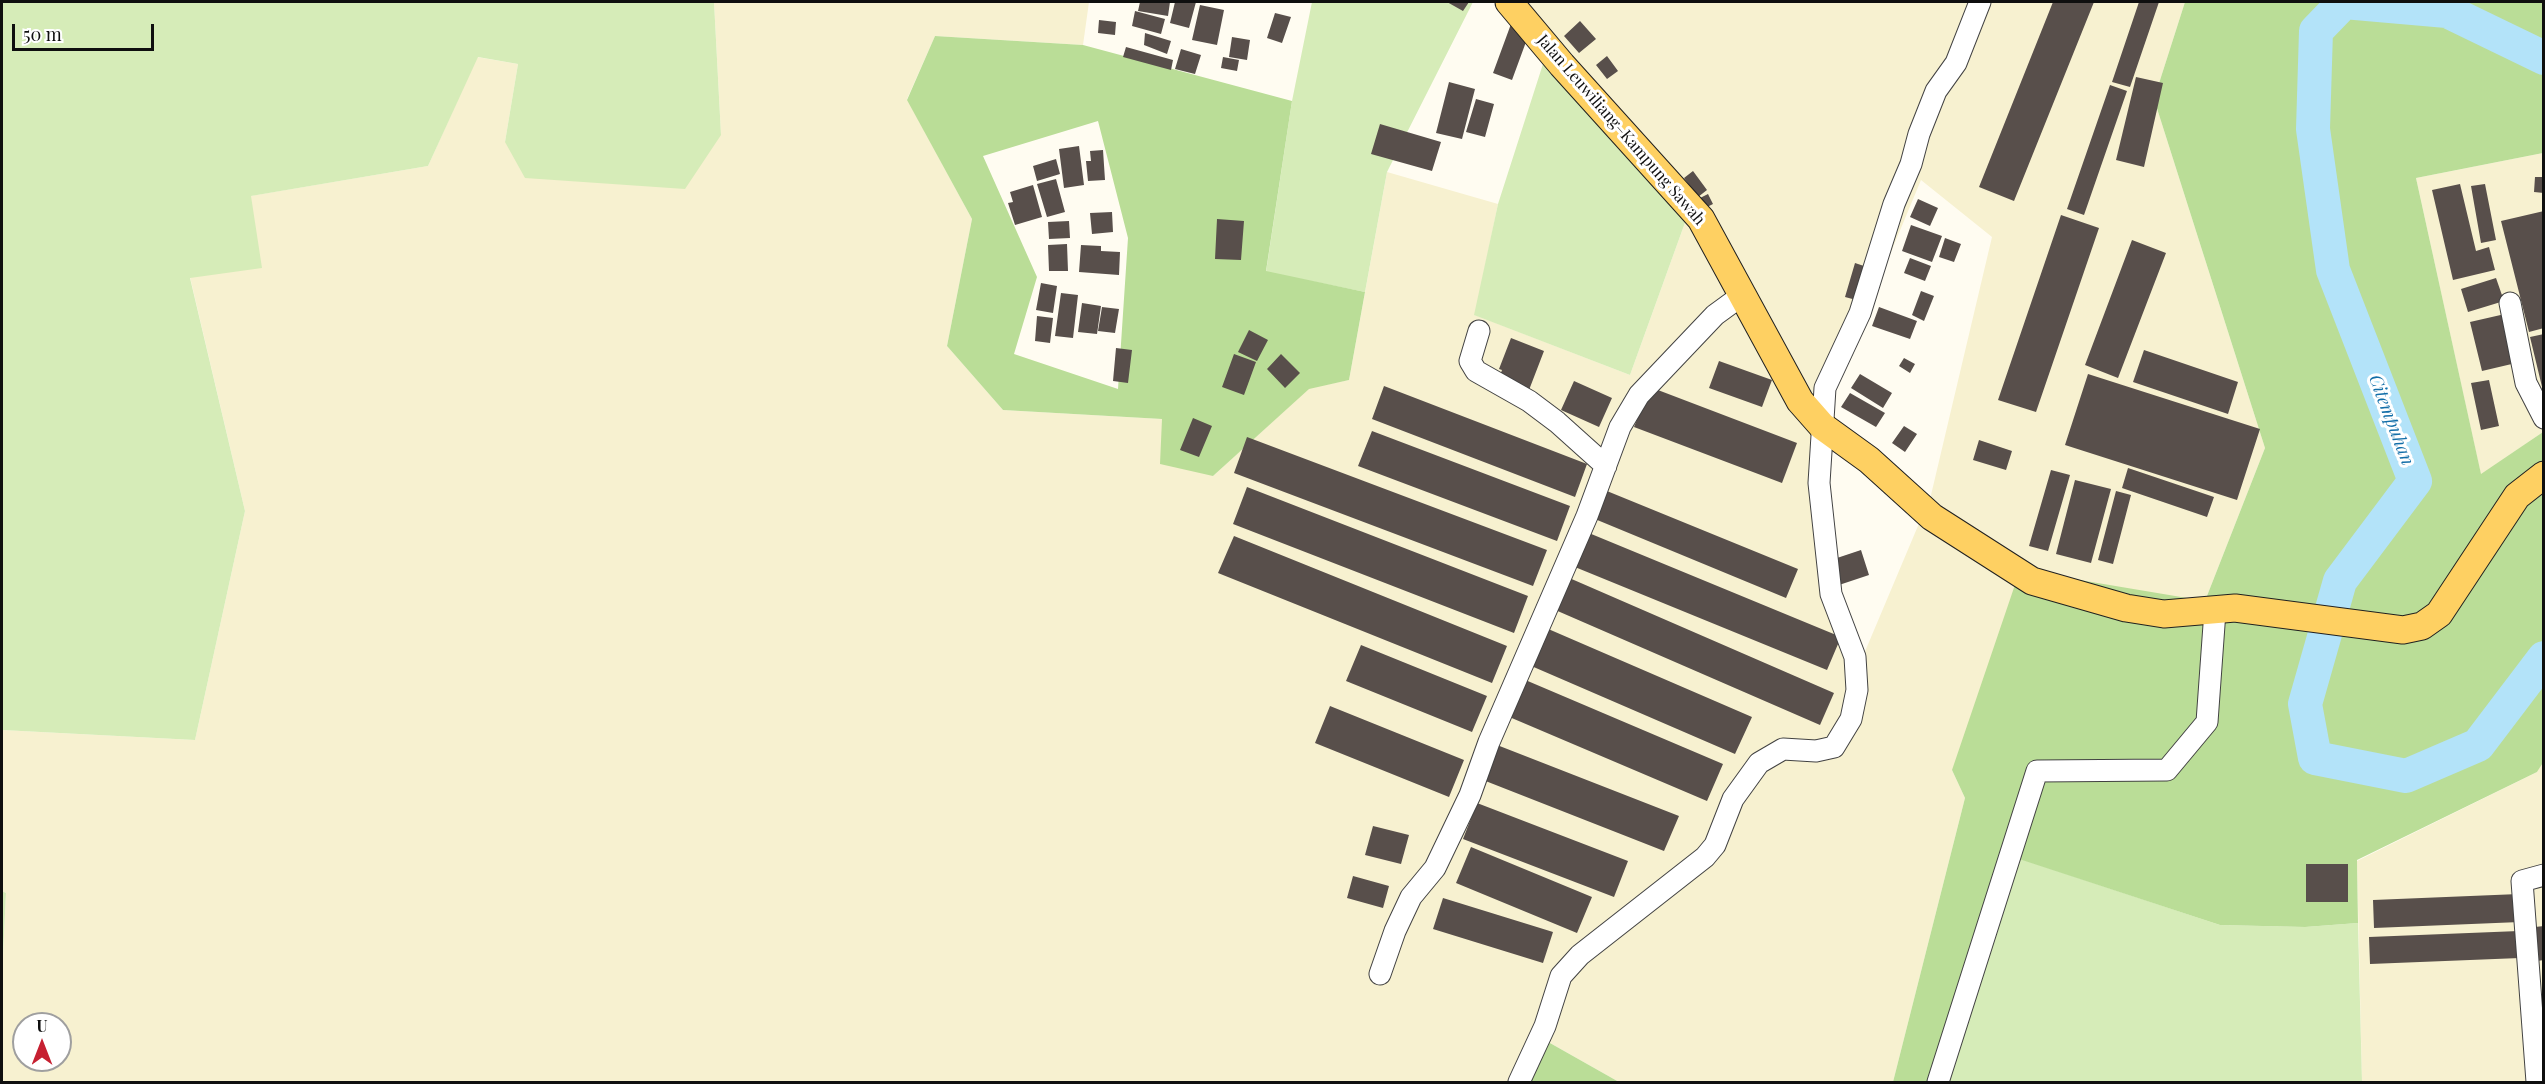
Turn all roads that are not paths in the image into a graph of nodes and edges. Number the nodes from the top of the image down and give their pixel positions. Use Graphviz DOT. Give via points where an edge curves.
graph roads {
  1 [pos="1509,2"];
  2 [pos="1980,2"];
  3 [pos="1741,296"];
  4 [pos="2510,303"];
  5 [pos="1479,331"];
  6 [pos="2544,418"];
  7 [pos="1822,426"];
  8 [pos="1606,466"];
  9 [pos="2544,475"];
  10 [pos="2225,609"];
  11 [pos="2544,874"];
  12 [pos="1380,974"];
  13 [pos="1519,1083"];
  14 [pos="1938,1083"];
  15 [pos="2537,1083"];
  1 -- 3 [label="main road, Jalan Leuwiliang–Kampung Sawah" via="1701,219"];
  2 -- 7 [label="street" via="1956,63 1935,91 1918,134 1860,313 1825,388"];
  3 -- 7 [label="main road, Jalan Leuwiliang–Kampung Sawah" via="1800,401"];
  3 -- 8 [label="street" via="1716,315 1639,395 1620,427"];
  4 -- 6 [label="street" via="2526,383"];
  5 -- 8 [label="street" via="1470,361 1476,372 1528,401"];
  7 -- 10 [label="main road, Jalan Leuwiliang–Kampung Sawah" via="1869,460 1932,517 2031,581 2126,608 2164,614"];
  7 -- 13 [label="street" via="1819,483 1831,594 1855,657 1857,690 1851,719 1834,747 1816,751 1784,749 1759,763 1733,799 1716,845 1705,857 1580,955 1561,976 1545,1026"];
  8 -- 12 [label="street" via="1470,795 1435,868 1411,897"];
  9 -- 10 [label="main road, Jalan Leuwiliang–Kampung Sawah" via="2517,496 2439,614 2422,626 2403,630"];
  10 -- 14 [label="street" via="2207,722 2168,770 2037,771"];
  11 -- 15 [label="street" via="2522,881"];
}
